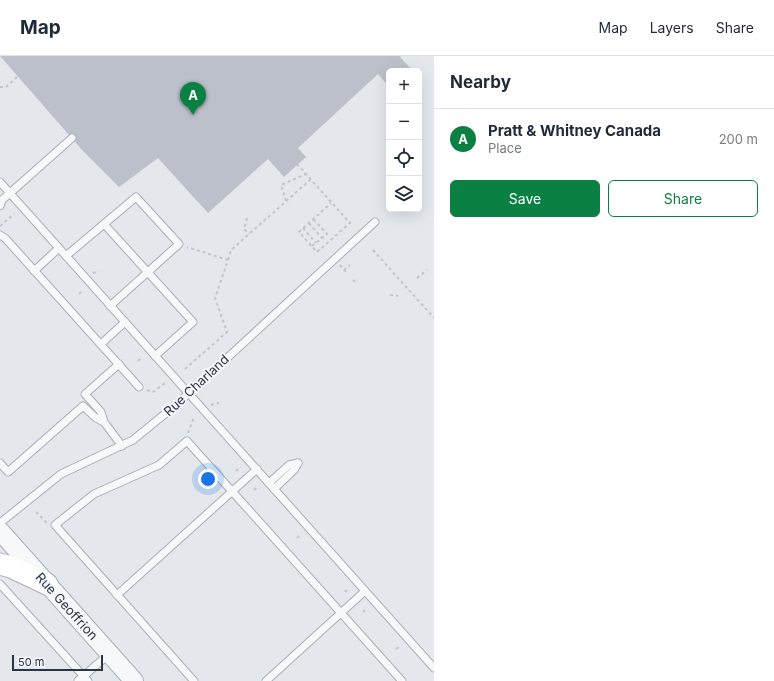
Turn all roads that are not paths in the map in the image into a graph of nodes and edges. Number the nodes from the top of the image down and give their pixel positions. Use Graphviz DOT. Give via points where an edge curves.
graph roads {
  1 [pos="72,138"];
  2 [pos="0,182"];
  3 [pos="10,193"];
  4 [pos="0,206"];
  5 [pos="375,222"];
  6 [pos="104,224"];
  7 [pos="0,235"];
  8 [pos="60,248"];
  9 [pos="66,256"];
  10 [pos="34,270"];
  11 [pos="147,272"];
  12 [pos="110,306"];
  13 [pos="125,322"];
  14 [pos="101,344"];
  15 [pos="155,356"];
  16 [pos="118,364"];
  17 [pos="139,387"];
  18 [pos="188,394"];
  19 [pos="104,422"];
  20 [pos="122,446"];
  21 [pos="0,463"];
  22 [pos="256,469"];
  23 [pos="232,491"];
  24 [pos="0,523"];
  25 [pos="0,531"];
  26 [pos="0,564"];
  27 [pos="0,584"];
  28 [pos="47,584"];
  29 [pos="365,591"];
  30 [pos="117,594"];
  31 [pos="341,613"];
  32 [pos="109,653"];
  33 [pos="434,668"];
  34 [pos="84,679"];
  35 [pos="134,681"];
  36 [pos="194,681"];
  37 [pos="266,681"];
  38 [pos="402,681"];
  1 -- 3 [label="lane"];
  2 -- 3 [label="lane"];
  3 -- 4 [label="lane" via="2,200"];
  3 -- 8 [label="lane"];
  5 -- 18 [label="lane, Rue Charland"];
  6 -- 9 [label="lane"];
  6 -- 11 [label="lane"];
  6 -- 11 [label="lane" via="136,197 179,244"];
  7 -- 10 [label="lane"];
  8 -- 9 [label="lane"];
  8 -- 10 [label="lane"];
  9 -- 12 [label="lane"];
  10 -- 14 [label="lane"];
  11 -- 12 [label="lane"];
  11 -- 15 [label="lane" via="193,322"];
  12 -- 13 [label="lane"];
  13 -- 14 [label="lane"];
  13 -- 15 [label="lane"];
  14 -- 16 [label="lane"];
  15 -- 18 [label="lane"];
  16 -- 17 [label="lane"];
  16 -- 19 [label="lane" via="85,394 101,412"];
  18 -- 20 [label="lane, Rue Charland"];
  18 -- 22 [label="lane"];
  19 -- 20 [label="lane"];
  19 -- 21 [label="lane" via="83,406 8,472"];
  20 -- 24 [label="lane, Rue Charland" via="61,474"];
  22 -- 23 [label="lane"];
  22 -- 29 [label="lane"];
  23 -- 30 [label="lane"];
  23 -- 30 [label="lane" via="187,441 150,470 94,494 56,525"];
  23 -- 31 [label="lane"];
  25 -- 28 [label="street, Rue Geoffrion"];
  26 -- 28 [label="main road"];
  27 -- 34 [label="lane"];
  28 -- 32 [label="street, Rue Geoffrion"];
  29 -- 31 [label="lane"];
  29 -- 33 [label="lane"];
  30 -- 36 [label="lane"];
  31 -- 37 [label="lane"];
  31 -- 38 [label="lane"];
  32 -- 34 [label="lane"];
  32 -- 35 [label="street, Rue Geoffrion"];
}
